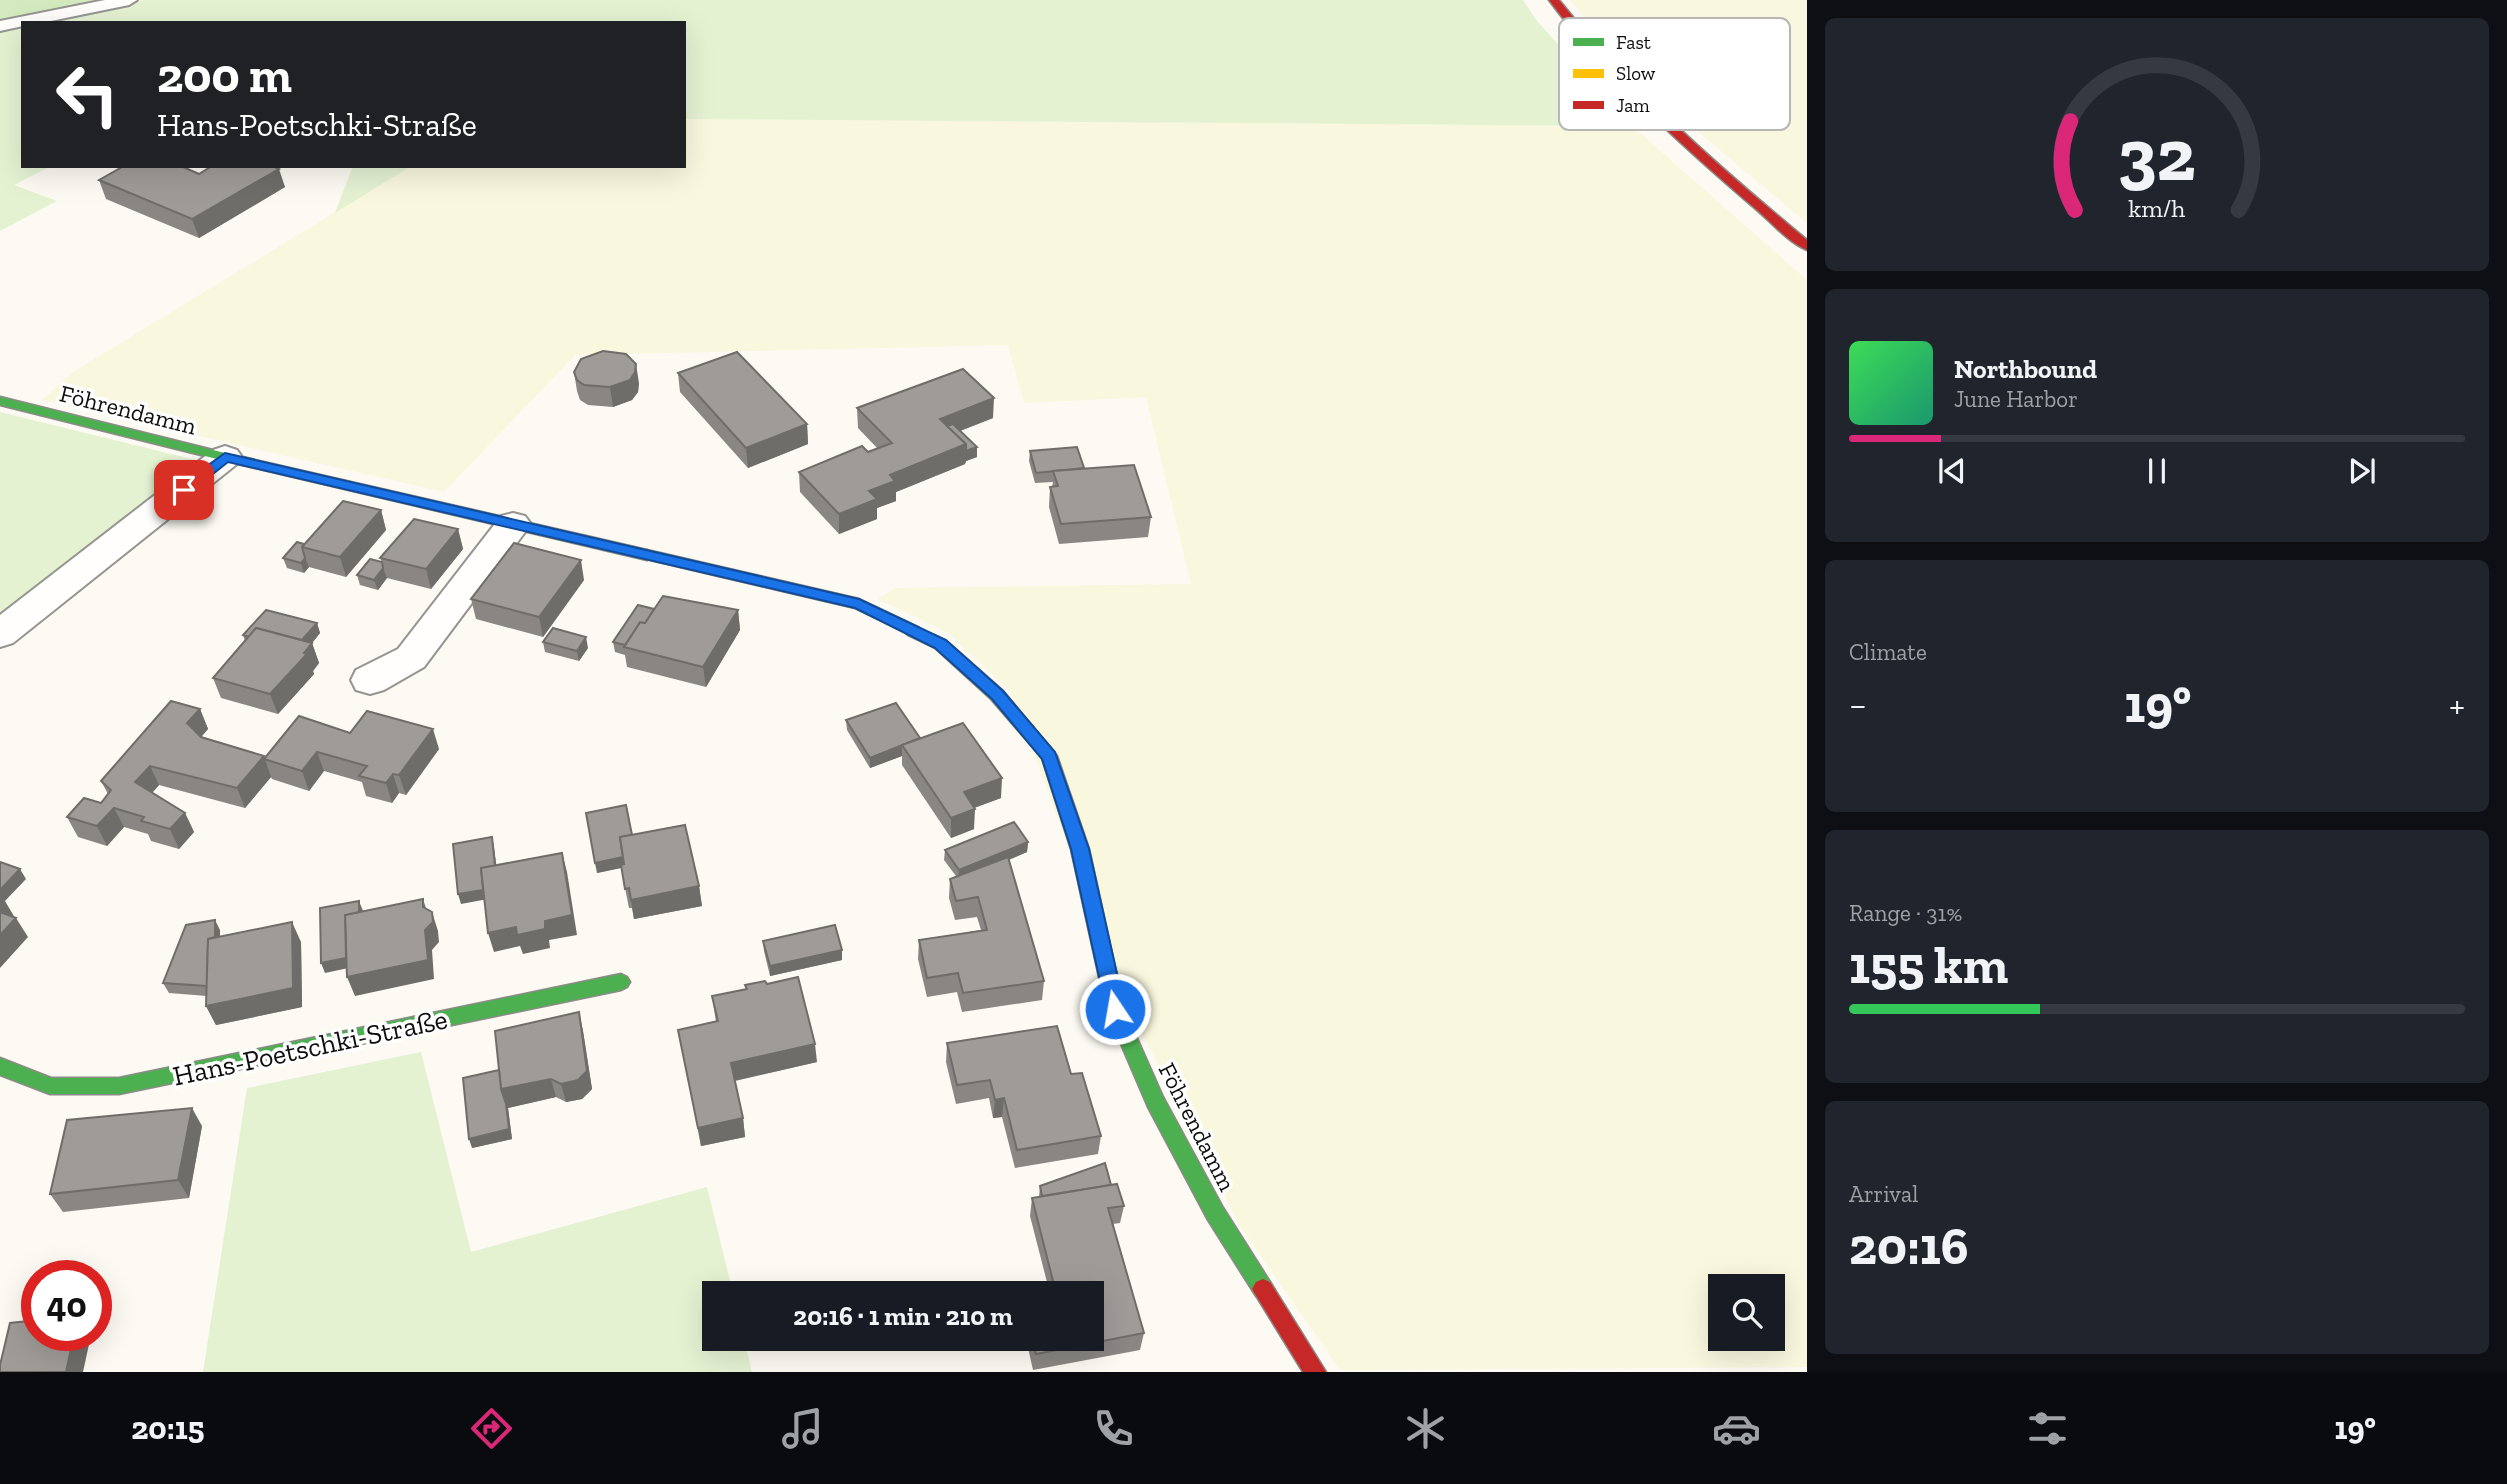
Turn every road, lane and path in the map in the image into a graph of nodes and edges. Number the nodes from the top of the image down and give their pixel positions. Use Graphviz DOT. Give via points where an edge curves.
graph roads {
  1 [pos="129,0"];
  2 [pos="1554,0"];
  3 [pos="1570,18"];
  4 [pos="25,21"];
  5 [pos="21,22"];
  6 [pos="0,26"];
  7 [pos="1676,130"];
  8 [pos="1807,246"];
  9 [pos="0,401"];
  10 [pos="225,457"];
  11 [pos="513,524"];
  12 [pos="0,634"];
  13 [pos="370,680"];
  14 [pos="621,982"];
  15 [pos="0,1066"];
  16 [pos="1315,1372"];
  1 -- 4 [label="lane"];
  2 -- 3 [label="street"];
  5 -- 6 [label="lane"];
  7 -- 8 [label="street"];
  9 -- 10 [label="street, Föhrendamm"];
  10 -- 11 [label="street, Föhrendamm"];
  10 -- 12 [label="street"];
  11 -- 13 [label="street" via="411,658"];
  11 -- 16 [label="street, Föhrendamm" via="859,604 940,644 997,695 1049,756 1080,849 1115,1009 1155,1101 1215,1213"];
  14 -- 15 [label="street, Hans-Poetschki-Straße" via="119,1086 50,1086"];
}
